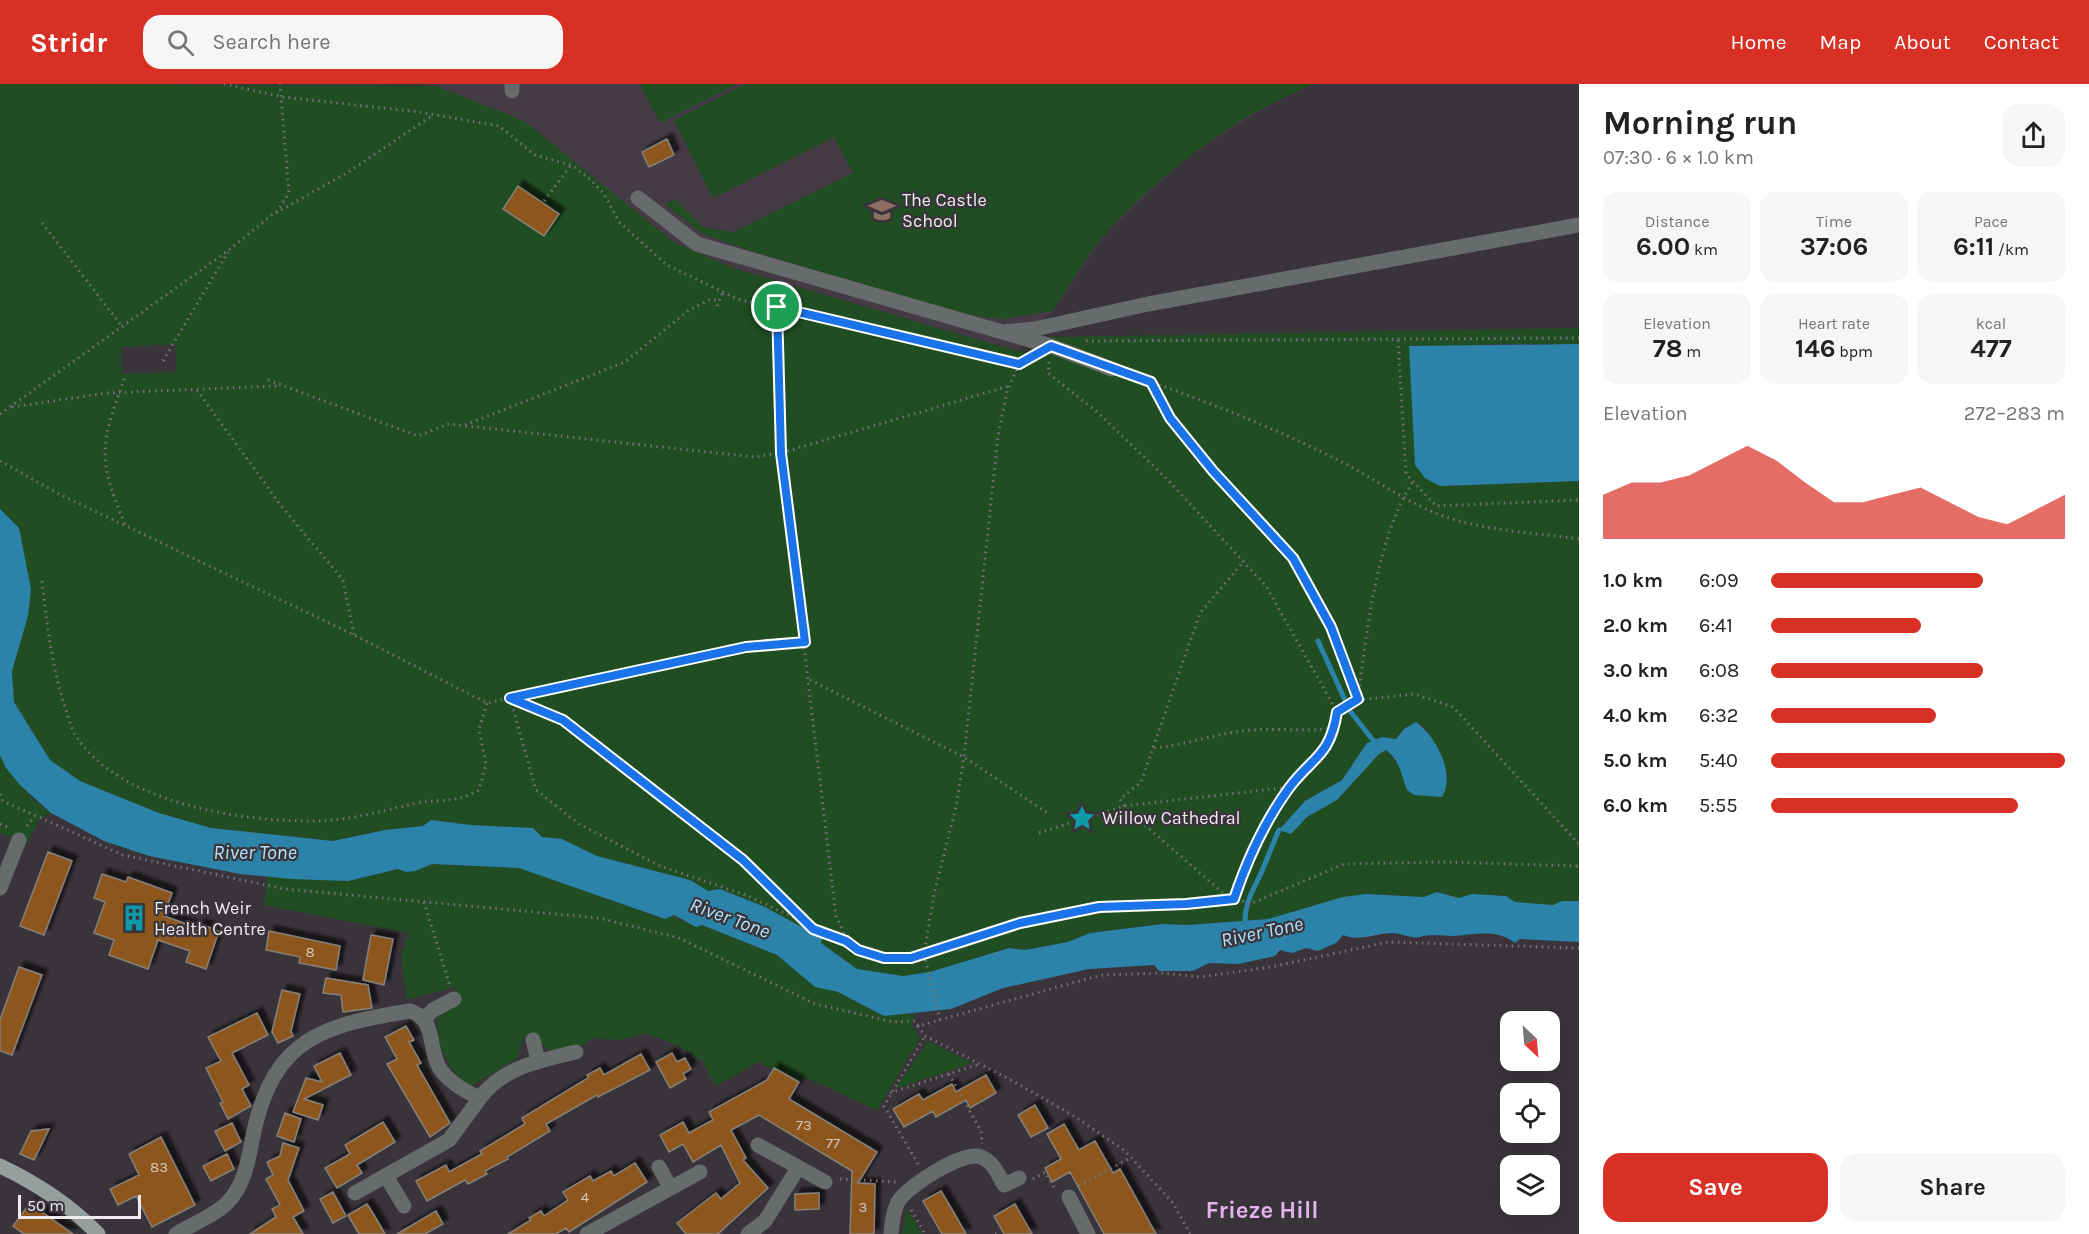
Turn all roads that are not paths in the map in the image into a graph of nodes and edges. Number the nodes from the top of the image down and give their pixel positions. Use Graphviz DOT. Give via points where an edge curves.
graph roads {
  1 [pos="638,198"];
  2 [pos="1579,225"];
  3 [pos="1003,332"];
  4 [pos="1112,369"];
  5 [pos="19,840"];
  6 [pos="6,853"];
  7 [pos="0,888"];
  8 [pos="454,999"];
  9 [pos="424,1019"];
  10 [pos="533,1040"];
  11 [pos="576,1052"];
  12 [pos="538,1061"];
  13 [pos="480,1098"];
  14 [pos="758,1145"];
  15 [pos="0,1166"];
  16 [pos="659,1167"];
  17 [pos="798,1168"];
  18 [pos="700,1172"];
  19 [pos="386,1176"];
  20 [pos="1018,1178"];
  21 [pos="825,1182"];
  22 [pos="670,1187"];
  23 [pos="355,1193"];
  24 [pos="1070,1197"];
  25 [pos="404,1206"];
  26 [pos="1082,1232"];
  27 [pos="98,1234"];
  28 [pos="176,1234"];
  29 [pos="587,1234"];
  30 [pos="748,1234"];
  31 [pos="891,1234"];
  1 -- 3 [label="street" via="697,244"];
  2 -- 3 [label="street"];
  3 -- 4 [label="street"];
  5 -- 6 [label="street"];
  6 -- 7 [label="street"];
  8 -- 9 [label="street"];
  9 -- 13 [label="street" via="439,1066 460,1090"];
  9 -- 28 [label="street" via="410,1011 359,1020 312,1036 276,1070 266,1090 250,1154 236,1190 227,1203"];
  10 -- 12 [label="street"];
  11 -- 12 [label="street"];
  12 -- 13 [label="street" via="489,1085"];
  13 -- 19 [label="street" via="449,1140"];
  14 -- 17 [label="street"];
  15 -- 27 [label="main road" via="59,1200"];
  16 -- 22 [label="street"];
  17 -- 21 [label="street"];
  17 -- 30 [label="street" via="765,1221"];
  18 -- 22 [label="street"];
  19 -- 23 [label="street"];
  19 -- 25 [label="street"];
  20 -- 31 [label="street" via="998,1189 991,1163 982,1157 965,1156 900,1189"];
  22 -- 29 [label="street"];
  24 -- 26 [label="street"];
}
